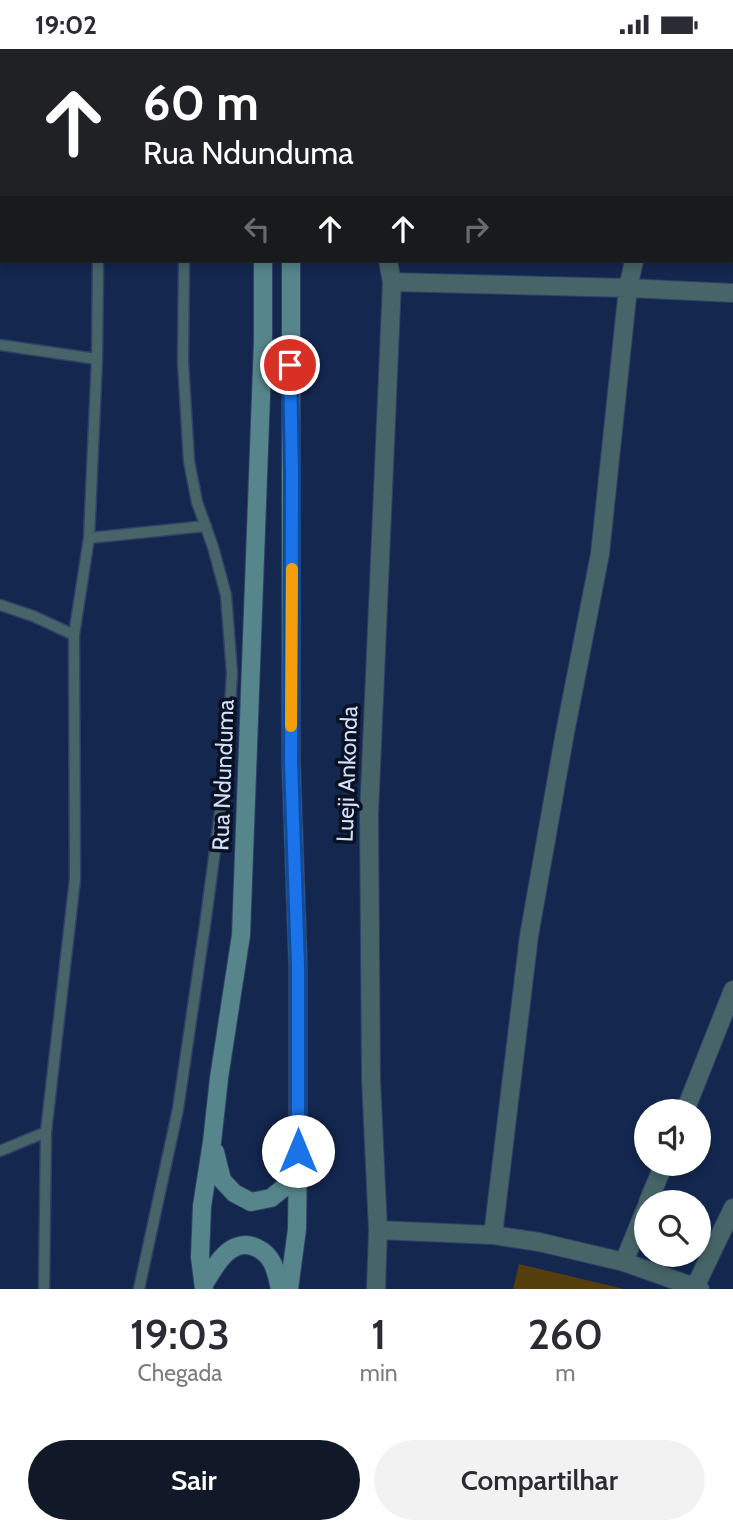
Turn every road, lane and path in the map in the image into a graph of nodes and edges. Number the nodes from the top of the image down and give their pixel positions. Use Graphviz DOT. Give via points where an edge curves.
graph roads {
  1 [pos="98,263"];
  2 [pos="184,263"];
  3 [pos="263,263"];
  4 [pos="291,263"];
  5 [pos="388,263"];
  6 [pos="634,263"];
  7 [pos="392,282"];
  8 [pos="628,288"];
  9 [pos="733,293"];
  10 [pos="0,345"];
  11 [pos="97,359"];
  12 [pos="206,526"];
  13 [pos="89,538"];
  14 [pos="0,605"];
  15 [pos="75,635"];
  16 [pos="733,991"];
  17 [pos="690,1099"];
  18 [pos="46,1132"];
  19 [pos="212,1142"];
  20 [pos="0,1151"];
  21 [pos="298,1151"];
  22 [pos="733,1207"];
  23 [pos="378,1230"];
  24 [pos="493,1234"];
  25 [pos="634,1237"];
  26 [pos="624,1262"];
  27 [pos="204,1287"];
  28 [pos="697,1288"];
  29 [pos="44,1289"];
  30 [pos="139,1289"];
  31 [pos="279,1289"];
  32 [pos="289,1289"];
  33 [pos="376,1289"];
  1 -- 11 [label="lane"];
  2 -- 12 [label="lane" via="188,449"];
  3 -- 19 [label="main road, Rua Ndunduma" via="241,935"];
  4 -- 21 [label="main road" via="291,762"];
  5 -- 7 [label="street, Lueji Ankonda"];
  6 -- 8 [label="street"];
  7 -- 8 [label="street"];
  7 -- 23 [label="street, Lueji Ankonda" via="369,814 371,1079"];
  8 -- 9 [label="street"];
  8 -- 24 [label="street" via="600,554 529,936"];
  10 -- 11 [label="lane"];
  11 -- 13 [label="lane"];
  12 -- 13 [label="lane"];
  12 -- 30 [label="lane" via="226,595 232,673 227,760 178,1109"];
  13 -- 15 [label="lane"];
  14 -- 15 [label="lane"];
  15 -- 18 [label="lane" via="75,879"];
  16 -- 17 [label="street"];
  18 -- 20 [label="lane"];
  18 -- 29 [label="lane"];
  19 -- 21 [label="main road" via="222,1180 251,1202 271,1198 287,1185"];
  19 -- 27 [label="main road, Rua Ndunduma" via="202,1206"];
  21 -- 32 [label="main road" via="297,1229"];
  22 -- 28 [label="street"];
  23 -- 24 [label="street"];
  23 -- 33 [label="street, Lueji Ankonda"];
  24 -- 26 [label="street"];
  25 -- 26 [label="street"];
  26 -- 28 [label="street"];
  27 -- 31 [label="main road" via="224,1256 235,1247 251,1245 266,1252 274,1264"];
}
